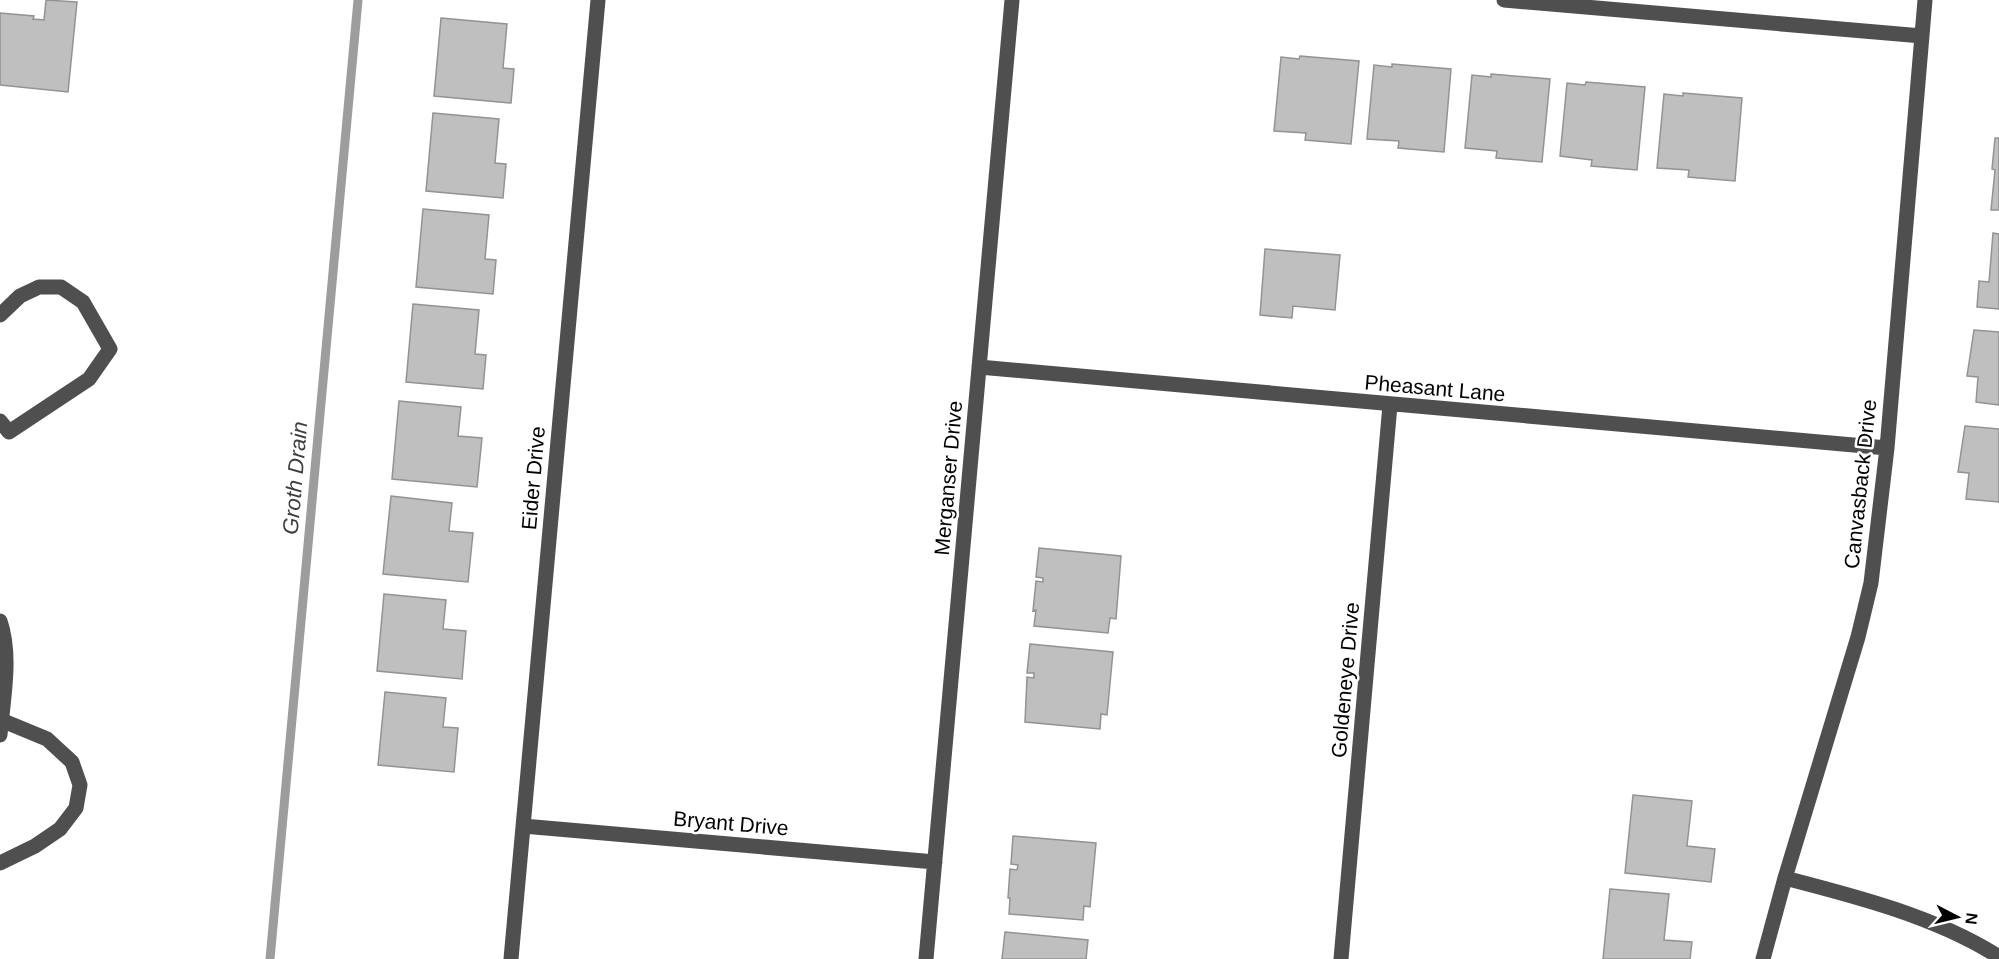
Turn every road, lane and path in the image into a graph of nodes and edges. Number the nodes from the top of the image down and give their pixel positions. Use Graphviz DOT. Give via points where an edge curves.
graph roads {
  1 [pos="598,0"];
  2 [pos="1012,0"];
  3 [pos="1504,0"];
  4 [pos="1925,0"];
  5 [pos="1922,36"];
  6 [pos="0,315"];
  7 [pos="979,367"];
  8 [pos="1390,405"];
  9 [pos="0,421"];
  10 [pos="1887,447"];
  11 [pos="0,621"];
  12 [pos="1,727"];
  13 [pos="523,826"];
  14 [pos="935,862"];
  15 [pos="0,863"];
  16 [pos="1785,878"];
  17 [pos="1999,957"];
  18 [pos="511,959"];
  19 [pos="926,959"];
  20 [pos="1341,959"];
  21 [pos="1763,959"];
  1 -- 13 [label="street, Eider Drive"];
  2 -- 7 [label="street, Merganser Drive"];
  3 -- 5 [label="street"];
  4 -- 5 [label="street, Canvasback Drive"];
  5 -- 10 [label="street, Canvasback Drive"];
  6 -- 9 [label="street" via="30,291 61,286 83,302 110,350 89,379 9,432"];
  7 -- 8 [label="street, Pheasant Lane"];
  7 -- 14 [label="street, Merganser Drive"];
  8 -- 10 [label="street, Pheasant Lane"];
  8 -- 20 [label="street, Goldeneye Drive"];
  10 -- 16 [label="street, Canvasback Drive" via="1870,583 1858,637"];
  11 -- 12 [label="street" via="5,674"];
  12 -- 15 [label="street" via="47,739 72,762 80,785 76,808 60,829"];
  13 -- 14 [label="street, Bryant Drive"];
  13 -- 18 [label="street, Eider Drive"];
  14 -- 19 [label="street, Merganser Drive"];
  16 -- 17 [label="street" via="1941,927"];
  16 -- 21 [label="street, Canvasback Drive"];
}
